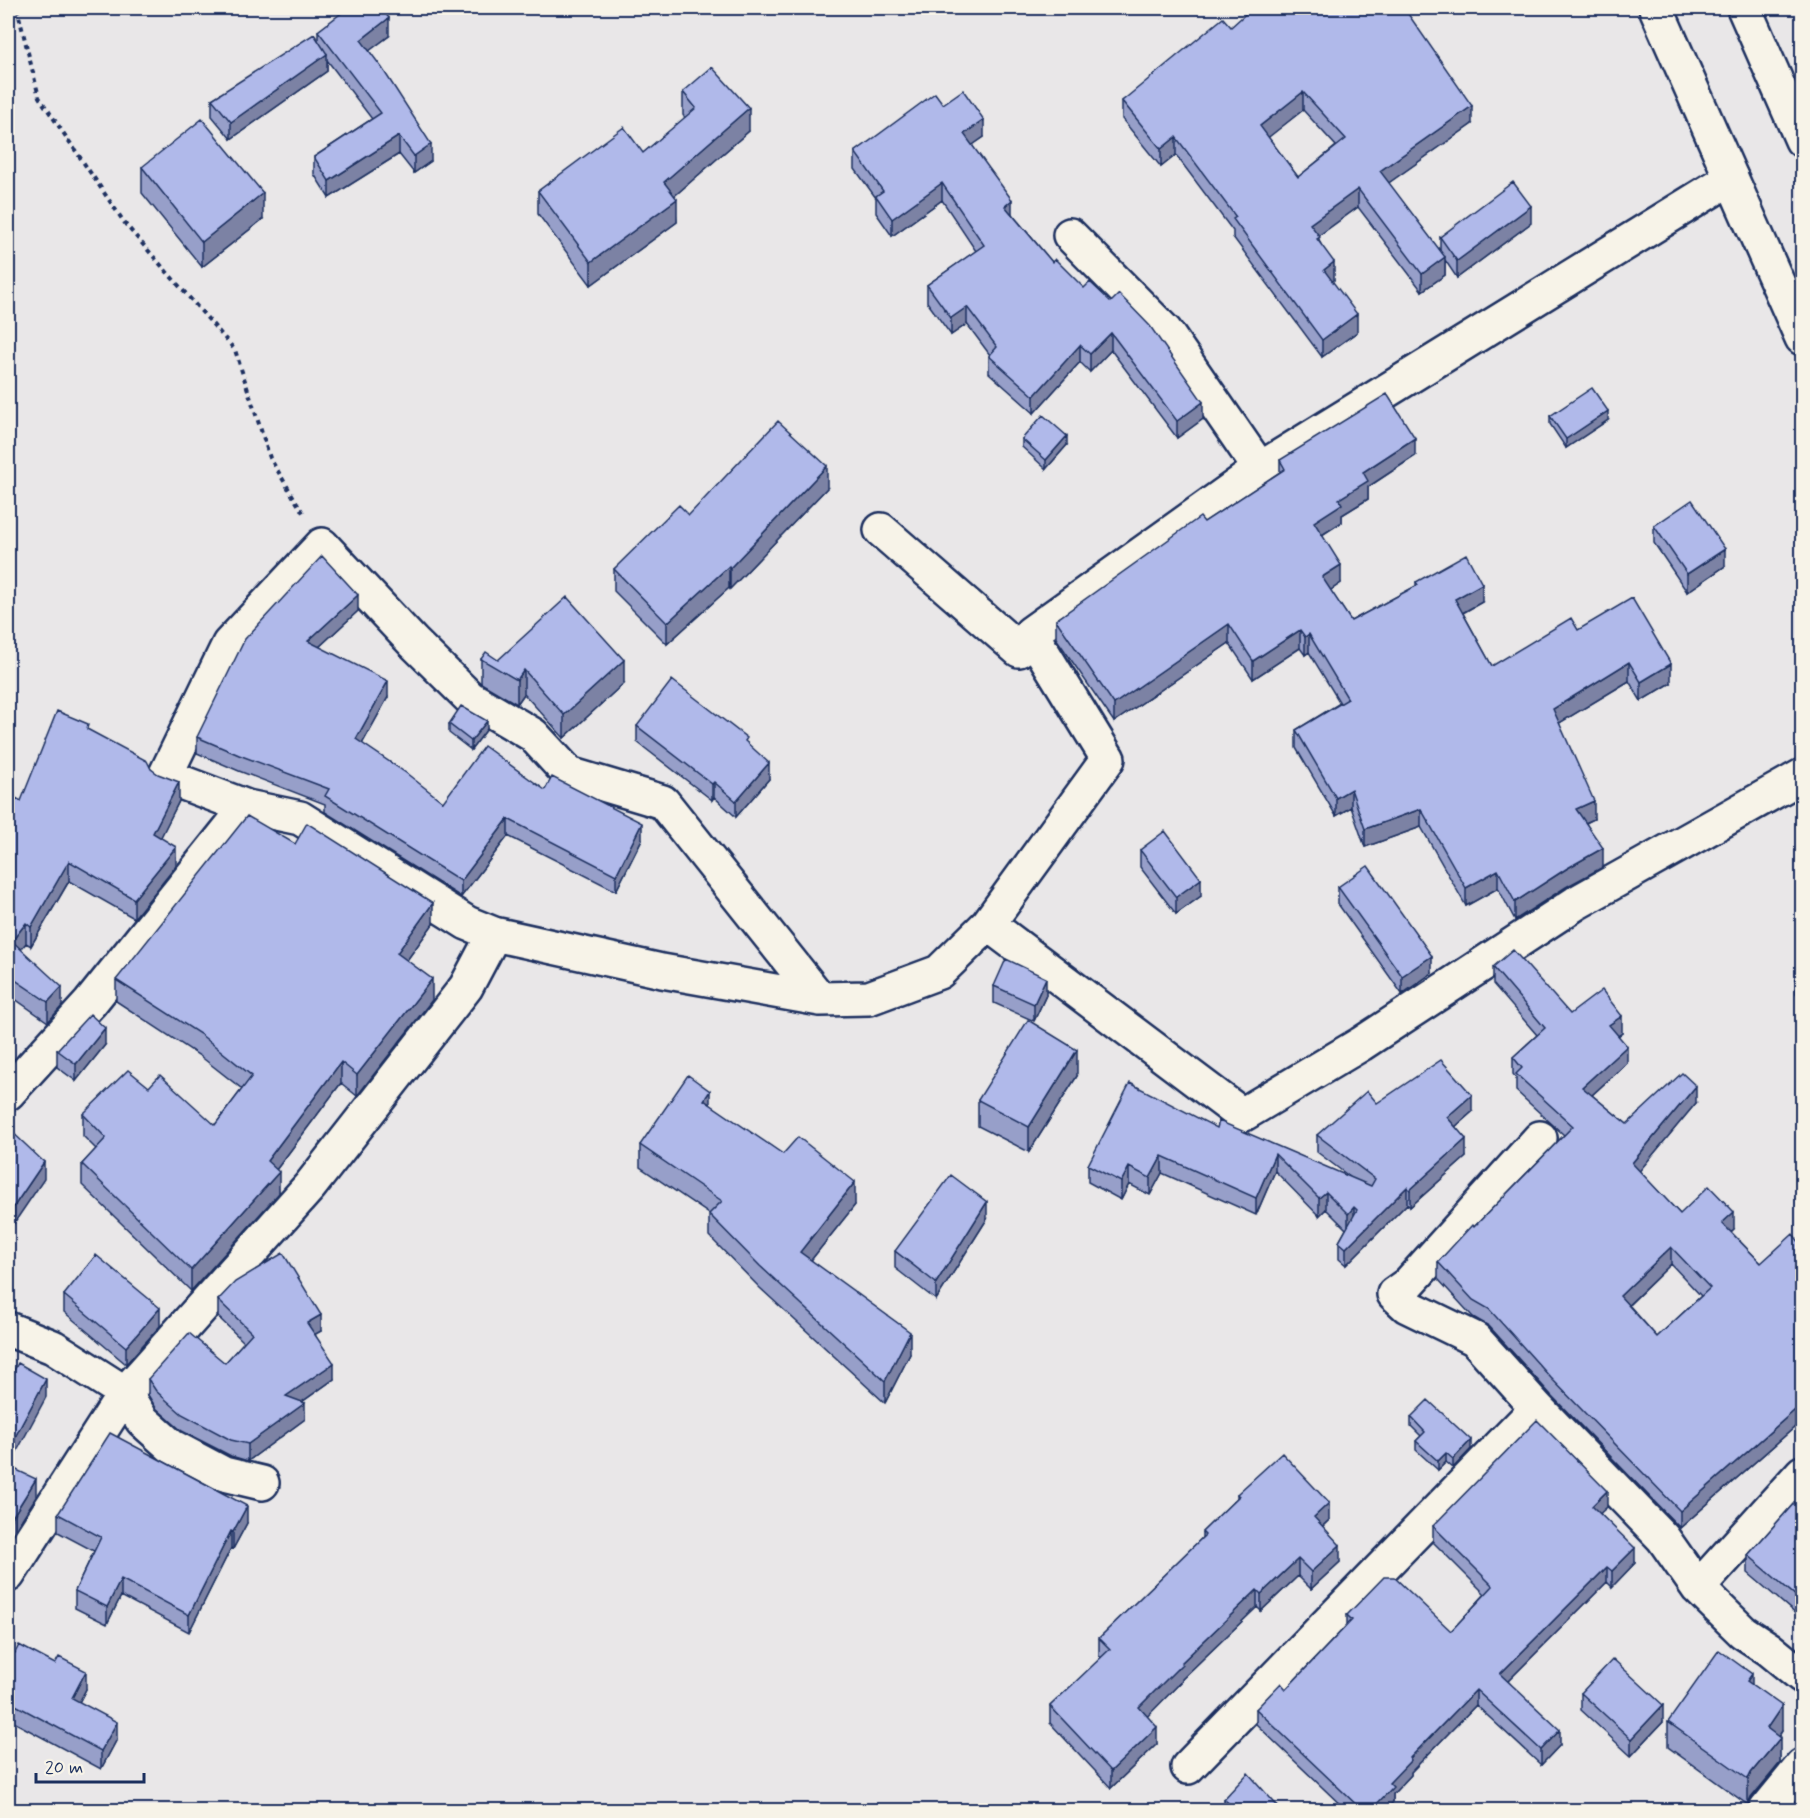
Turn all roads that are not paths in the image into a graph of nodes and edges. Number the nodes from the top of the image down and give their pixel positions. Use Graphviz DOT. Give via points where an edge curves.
graph roads {
  1 [pos="1656,8"];
  2 [pos="1744,8"];
  3 [pos="1803,140"];
  4 [pos="1731,178"];
  5 [pos="1070,235"];
  6 [pos="1803,338"];
  7 [pos="1260,469"];
  8 [pos="881,530"];
  9 [pos="1031,633"];
  10 [pos="1803,776"];
  11 [pos="247,807"];
  12 [pos="988,924"];
  13 [pos="494,934"];
  14 [pos="820,999"];
  15 [pos="8,1093"];
  16 [pos="1540,1138"];
  17 [pos="8,1329"];
  18 [pos="124,1393"];
  19 [pos="1537,1408"];
  20 [pos="1803,1473"];
  21 [pos="262,1483"];
  22 [pos="8,1575"];
  23 [pos="1698,1588"];
  24 [pos="1803,1676"];
  25 [pos="1803,1766"];
  26 [pos="1188,1767"];
  27 [pos="1766,1810"];
  1 -- 4 [label="street"];
  2 -- 3 [label="street"];
  4 -- 6 [label="street"];
  4 -- 7 [label="street"];
  5 -- 7 [label="street" via="1165,331"];
  7 -- 9 [label="street"];
  8 -- 9 [label="street" via="1019,650"];
  9 -- 12 [label="street" via="1108,759"];
  10 -- 12 [label="street" via="1576,903 1361,1044 1242,1115"];
  11 -- 13 [label="street" via="300,818 467,923"];
  11 -- 14 [label="street" via="165,776 229,644 322,545 471,698 533,735 569,774 663,802"];
  11 -- 15 [label="street" via="90,1003"];
  12 -- 14 [label="street" via="939,972 869,998"];
  13 -- 14 [label="street" via="663,971"];
  13 -- 18 [label="street" via="466,987 310,1186"];
  16 -- 19 [label="street" via="1408,1284 1394,1294 1407,1306 1475,1338"];
  17 -- 18 [label="street" via="53,1347"];
  18 -- 21 [label="street" via="142,1420 171,1446 224,1474"];
  18 -- 22 [label="street"];
  19 -- 23 [label="street" via="1663,1538"];
  19 -- 26 [label="street"];
  20 -- 23 [label="street"];
  23 -- 24 [label="street" via="1743,1632"];
  25 -- 27 [label="street"];
}
